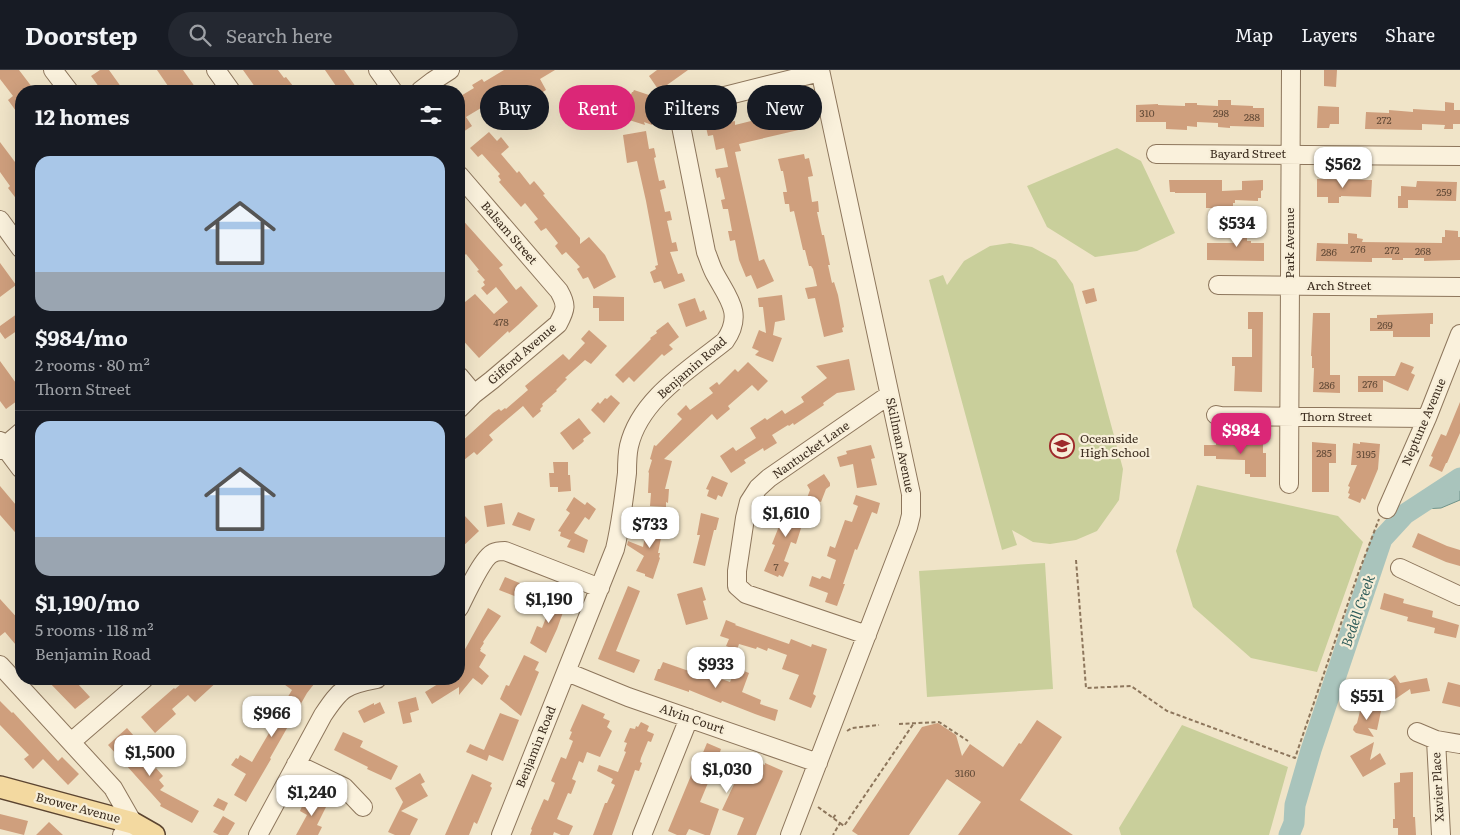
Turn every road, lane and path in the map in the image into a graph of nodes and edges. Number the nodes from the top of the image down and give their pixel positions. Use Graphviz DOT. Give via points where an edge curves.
graph roads {
  1 [pos="53,70"];
  2 [pos="216,70"];
  3 [pos="378,70"];
  4 [pos="450,70"];
  5 [pos="1291,70"];
  6 [pos="820,71"];
  7 [pos="64,85"];
  8 [pos="227,85"];
  9 [pos="389,85"];
  10 [pos="428,85"];
  11 [pos="1156,154"];
  12 [pos="1291,155"];
  13 [pos="1460,156"];
  14 [pos="465,182"];
  15 [pos="0,220"];
  16 [pos="15,241"];
  17 [pos="1218,285"];
  18 [pos="1290,286"];
  19 [pos="1460,287"];
  20 [pos="559,291"];
  21 [pos="1460,334"];
  22 [pos="465,383"];
  23 [pos="474,394"];
  24 [pos="890,396"];
  25 [pos="465,403"];
  26 [pos="1216,415"];
  27 [pos="1289,417"];
  28 [pos="1427,418"];
  29 [pos="15,436"];
  30 [pos="1,446"];
  31 [pos="15,462"];
  32 [pos="1289,484"];
  33 [pos="1386,509"];
  34 [pos="1076,560"];
  35 [pos="1400,568"];
  36 [pos="600,588"];
  37 [pos="1460,596"];
  38 [pos="465,597"];
  39 [pos="866,635"];
  40 [pos="0,665"];
  41 [pos="566,672"];
  42 [pos="15,681"];
  43 [pos="18,685"];
  44 [pos="137,685"];
  45 [pos="352,685"];
  46 [pos="689,718"];
  47 [pos="914,723"];
  48 [pos="899,724"];
  49 [pos="879,726"];
  50 [pos="847,731"];
  51 [pos="1417,732"];
  52 [pos="1436,740"];
  53 [pos="968,741"];
  54 [pos="71,742"];
  55 [pos="1460,744"];
  56 [pos="818,763"];
  57 [pos="296,764"];
  58 [pos="0,787"];
  59 [pos="363,807"];
  60 [pos="818,807"];
  61 [pos="837,813"];
  62 [pos="833,818"];
  63 [pos="840,823"];
  64 [pos="127,829"];
  65 [pos="154,835"];
  66 [pos="258,835"];
  67 [pos="500,835"];
  68 [pos="642,835"];
  69 [pos="790,835"];
  70 [pos="833,835"];
  71 [pos="1441,835"];
  1 -- 7 [label="street"];
  2 -- 8 [label="street"];
  3 -- 9 [label="street"];
  4 -- 10 [label="street"];
  5 -- 12 [label="street, Park Avenue"];
  6 -- 24 [label="street, Skillman Avenue"];
  6 -- 36 [label="street, Benjamin Road" via="697,103 682,118 706,252 733,306 735,322 725,341 661,393 642,415 632,434 619,533"];
  11 -- 12 [label="street, Bayard Street"];
  12 -- 13 [label="street, Bayard Street"];
  12 -- 18 [label="street, Park Avenue"];
  14 -- 20 [label="street, Balsam Street"];
  15 -- 16 [label="street"];
  17 -- 18 [label="street, Arch Street"];
  18 -- 19 [label="street, Arch Street"];
  18 -- 27 [label="street, Park Avenue"];
  20 -- 23 [label="street, Gifford Avenue" via="564,301 564,312 558,324"];
  21 -- 28 [label="street, Neptune Avenue"];
  22 -- 23 [label="street"];
  23 -- 25 [label="street, Gifford Avenue"];
  24 -- 39 [label="street, Skillman Avenue" via="912,494 911,515"];
  24 -- 39 [label="street, Nantucket Lane" via="758,488 749,502 737,571 738,586 746,594"];
  26 -- 27 [label="street, Thorn Street"];
  27 -- 28 [label="street, Thorn Street"];
  27 -- 32 [label="street, Park Avenue"];
  28 -- 33 [label="street, Neptune Avenue"];
  29 -- 30 [label="street"];
  30 -- 31 [label="street"];
  33 -- 34 [label="path" via="1358,574 1295,758 1167,711 1131,686 1086,688"];
  35 -- 37 [label="street"];
  36 -- 38 [label="street" via="505,551 489,556"];
  36 -- 41 [label="street, Benjamin Road"];
  39 -- 56 [label="street, Skillman Avenue"];
  40 -- 42 [label="street"];
  41 -- 46 [label="street, Alvin Court"];
  41 -- 67 [label="street, Benjamin Road"];
  43 -- 54 [label="street"];
  44 -- 54 [label="street"];
  45 -- 57 [label="street" via="343,689 333,700"];
  46 -- 56 [label="street, Alvin Court"];
  46 -- 68 [label="street"];
  47 -- 48 [label="path"];
  47 -- 53 [label="path" via="939,722"];
  47 -- 63 [label="path" via="844,826"];
  49 -- 50 [label="path"];
  51 -- 52 [label="street"];
  52 -- 55 [label="street"];
  52 -- 71 [label="street, Xavier Place"];
  54 -- 64 [label="street" via="113,788"];
  56 -- 69 [label="street, Skillman Avenue"];
  57 -- 59 [label="street" via="344,787"];
  57 -- 66 [label="street"];
  58 -- 64 [label="main road, Brower Avenue"];
  60 -- 62 [label="path"];
  61 -- 62 [label="path"];
  62 -- 63 [label="path"];
  63 -- 70 [label="path"];
  64 -- 65 [label="main road, Brower Avenue"];
}
